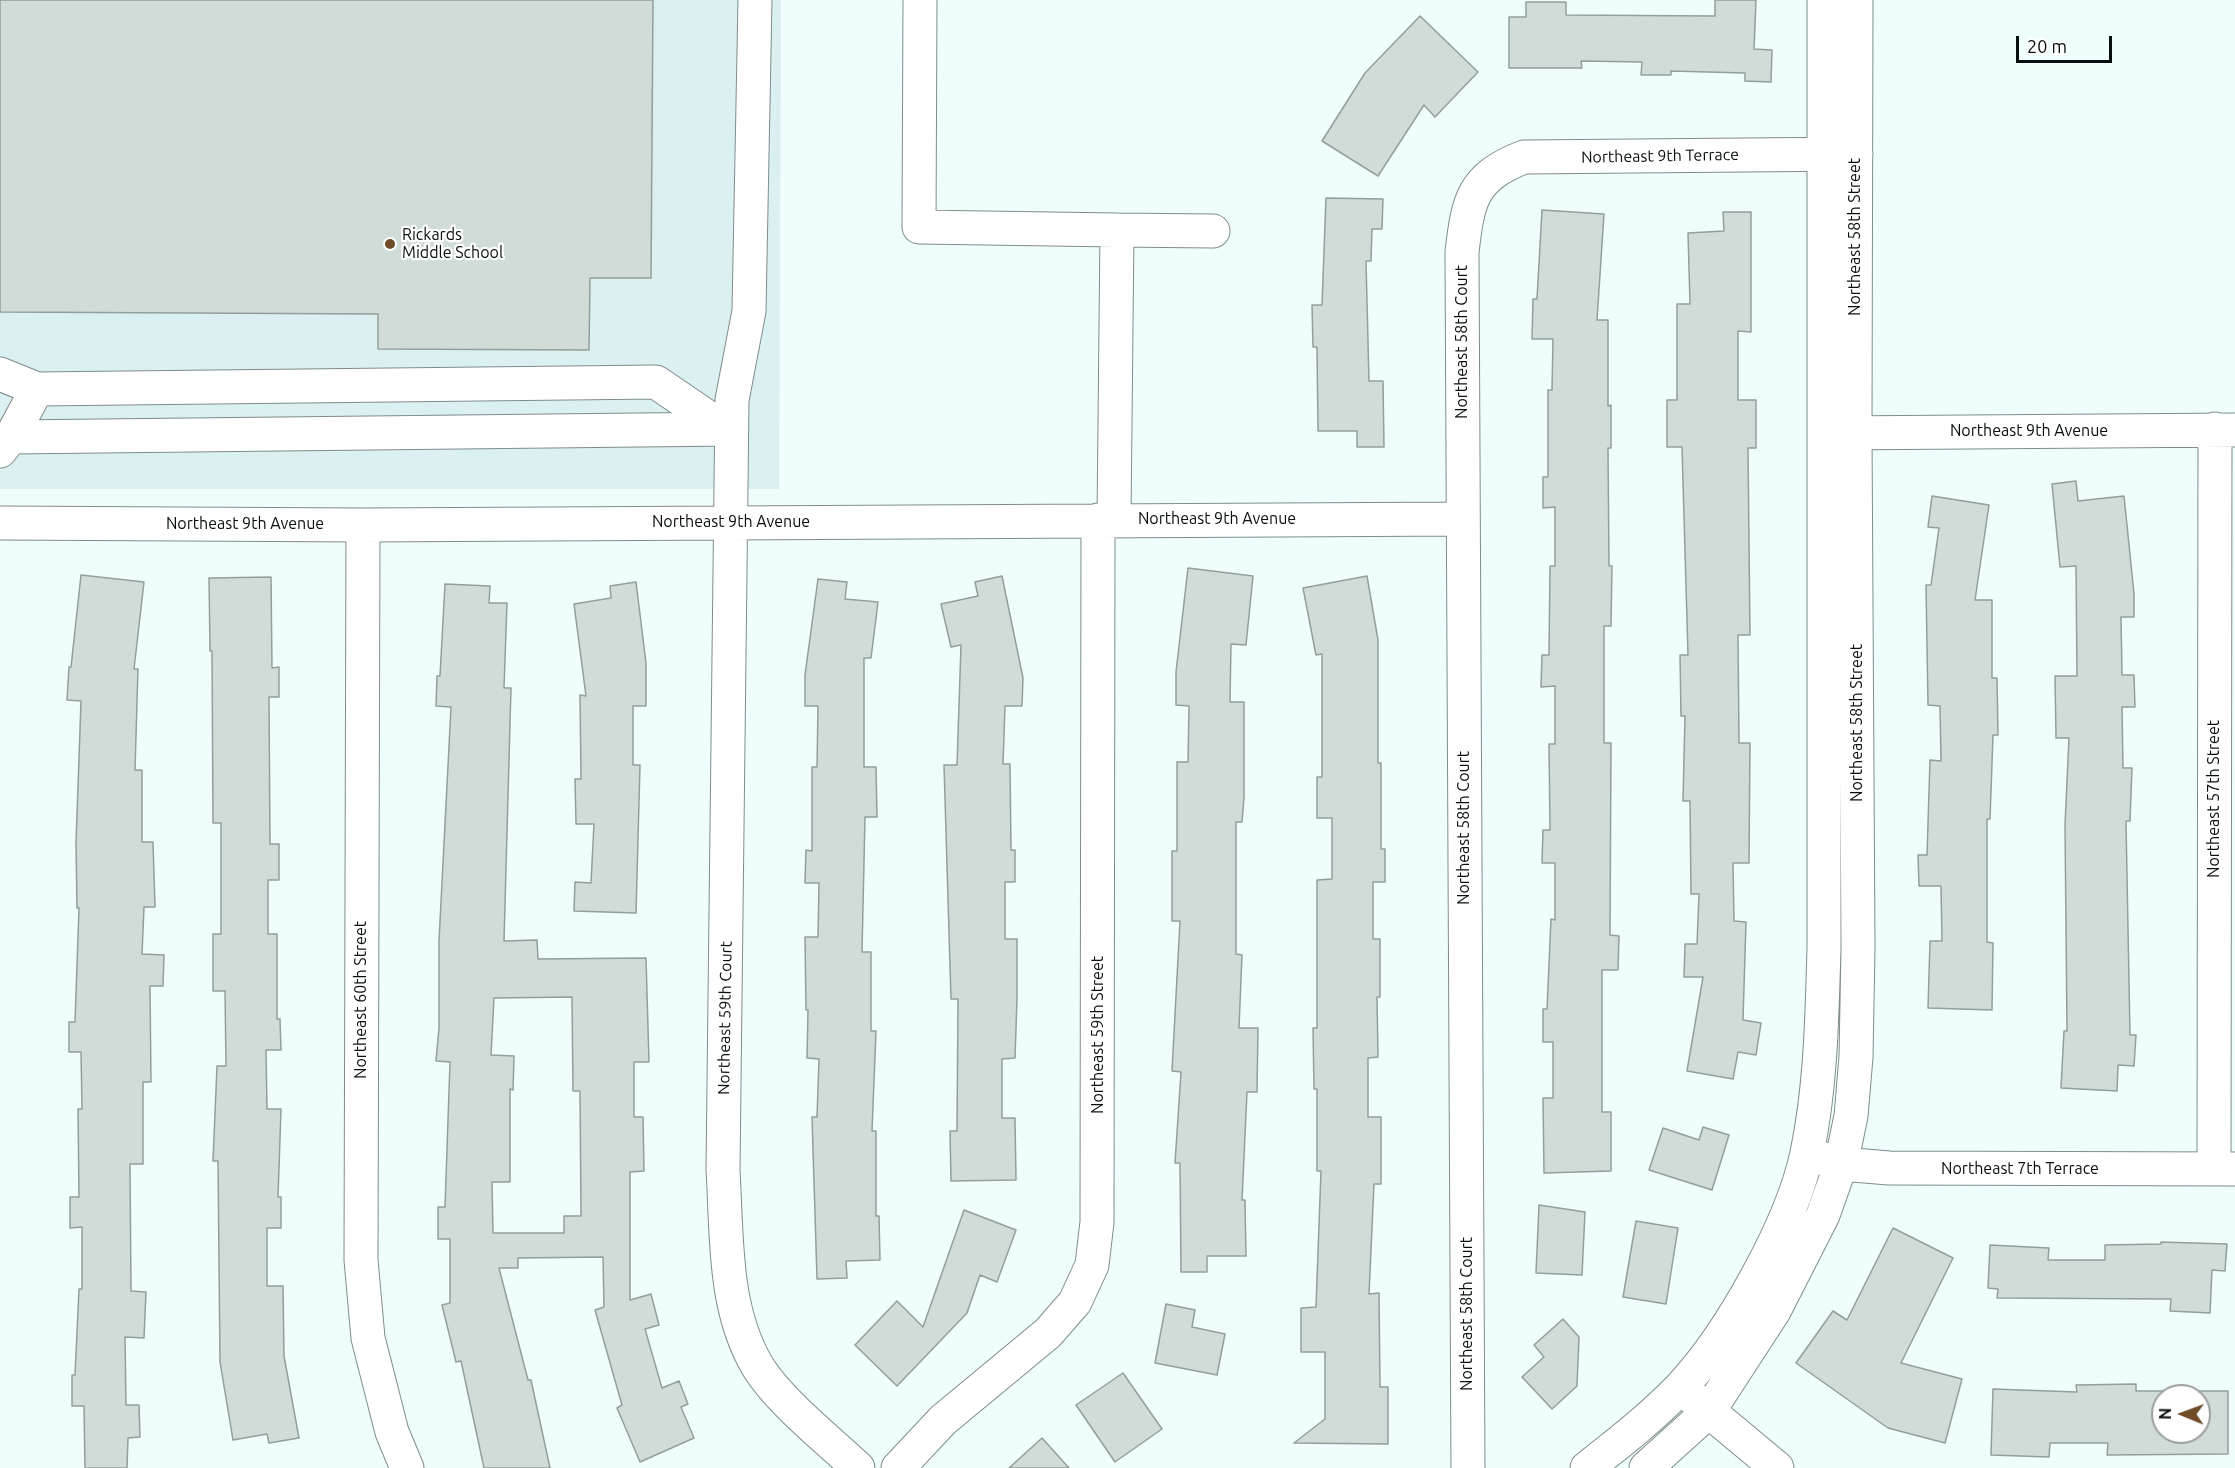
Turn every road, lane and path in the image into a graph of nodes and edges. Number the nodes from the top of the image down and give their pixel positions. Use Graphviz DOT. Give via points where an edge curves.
graph roads {
  1 [pos="755,0"];
  2 [pos="920,0"];
  3 [pos="1824,0"];
  4 [pos="1856,0"];
  5 [pos="1840,154"];
  6 [pos="1477,190"];
  7 [pos="1118,230"];
  8 [pos="1213,231"];
  9 [pos="0,374"];
  10 [pos="37,389"];
  11 [pos="728,429"];
  12 [pos="2225,430"];
  13 [pos="1855,432"];
  14 [pos="1822,433"];
  15 [pos="6,444"];
  16 [pos="1462,519"];
  17 [pos="1106,520"];
  18 [pos="731,522"];
  19 [pos="0,523"];
  20 [pos="363,525"];
  21 [pos="2224,797"];
  22 [pos="1807,1154"];
  23 [pos="1841,1164"];
  24 [pos="2224,1169"];
  25 [pos="1680,1388"];
  26 [pos="1709,1411"];
  27 [pos="407,1468"];
  28 [pos="858,1468"];
  29 [pos="898,1468"];
  30 [pos="1468,1468"];
  31 [pos="1587,1468"];
  32 [pos="1646,1468"];
  33 [pos="1777,1468"];
  1 -- 11 [label="street, Northeast 59th Court" via="749,311"];
  2 -- 7 [label="street" via="919,227"];
  3 -- 5 [label="street, Northeast 58th Street"];
  4 -- 5 [label="street, Northeast 58th Street"];
  5 -- 6 [label="street, Northeast 9th Terrace" via="1524,157 1498,167"];
  5 -- 13 [label="street, Northeast 58th Street"];
  5 -- 14 [label="street, Northeast 58th Street"];
  6 -- 16 [label="street, Northeast 58th Court" via="1466,214 1462,252"];
  7 -- 8 [label="street"];
  7 -- 17 [label="street, Northeast 59th Street"];
  9 -- 10 [label="street"];
  10 -- 11 [label="street" via="656,382"];
  10 -- 15 [label="street"];
  11 -- 15 [label="street"];
  11 -- 18 [label="street, Northeast 59th Court"];
  12 -- 13 [label="street, Northeast 9th Avenue"];
  12 -- 21 [label="street, Northeast 57th Street"];
  13 -- 14 [label="street, Northeast 9th Avenue"];
  13 -- 23 [label="street, Northeast 58th Street" via="1857,1035 1851,1116"];
  14 -- 22 [label="street, Northeast 58th Street" via="1824,948 1820,1045"];
  16 -- 17 [label="street, Northeast 9th Avenue"];
  16 -- 30 [label="street, Northeast 58th Court"];
  17 -- 18 [label="street, Northeast 9th Avenue"];
  17 -- 29 [label="street, Northeast 59th Street" via="1098,1210 1092,1265 1075,1302 1048,1333 943,1420"];
  18 -- 20 [label="street, Northeast 9th Avenue"];
  18 -- 28 [label="street, Northeast 59th Court" via="723,1170 730,1280 740,1330 759,1368 801,1416"];
  19 -- 20 [label="street, Northeast 9th Avenue"];
  20 -- 27 [label="street, Northeast 60th Street" via="361,1260 368,1338 392,1432"];
  21 -- 24 [label="street, Northeast 57th Street"];
  22 -- 23 [label="street, Northeast 7th Terrace"];
  22 -- 25 [label="street, Northeast 58th Street" via="1763,1264 1726,1329"];
  23 -- 24 [label="street, Northeast 7th Terrace" via="1900,1168"];
  23 -- 26 [label="street, Northeast 58th Street" via="1798,1268 1751,1350"];
  25 -- 26 [label="street"];
  25 -- 31 [label="street"];
  26 -- 32 [label="street"];
  26 -- 33 [label="street"];
}
